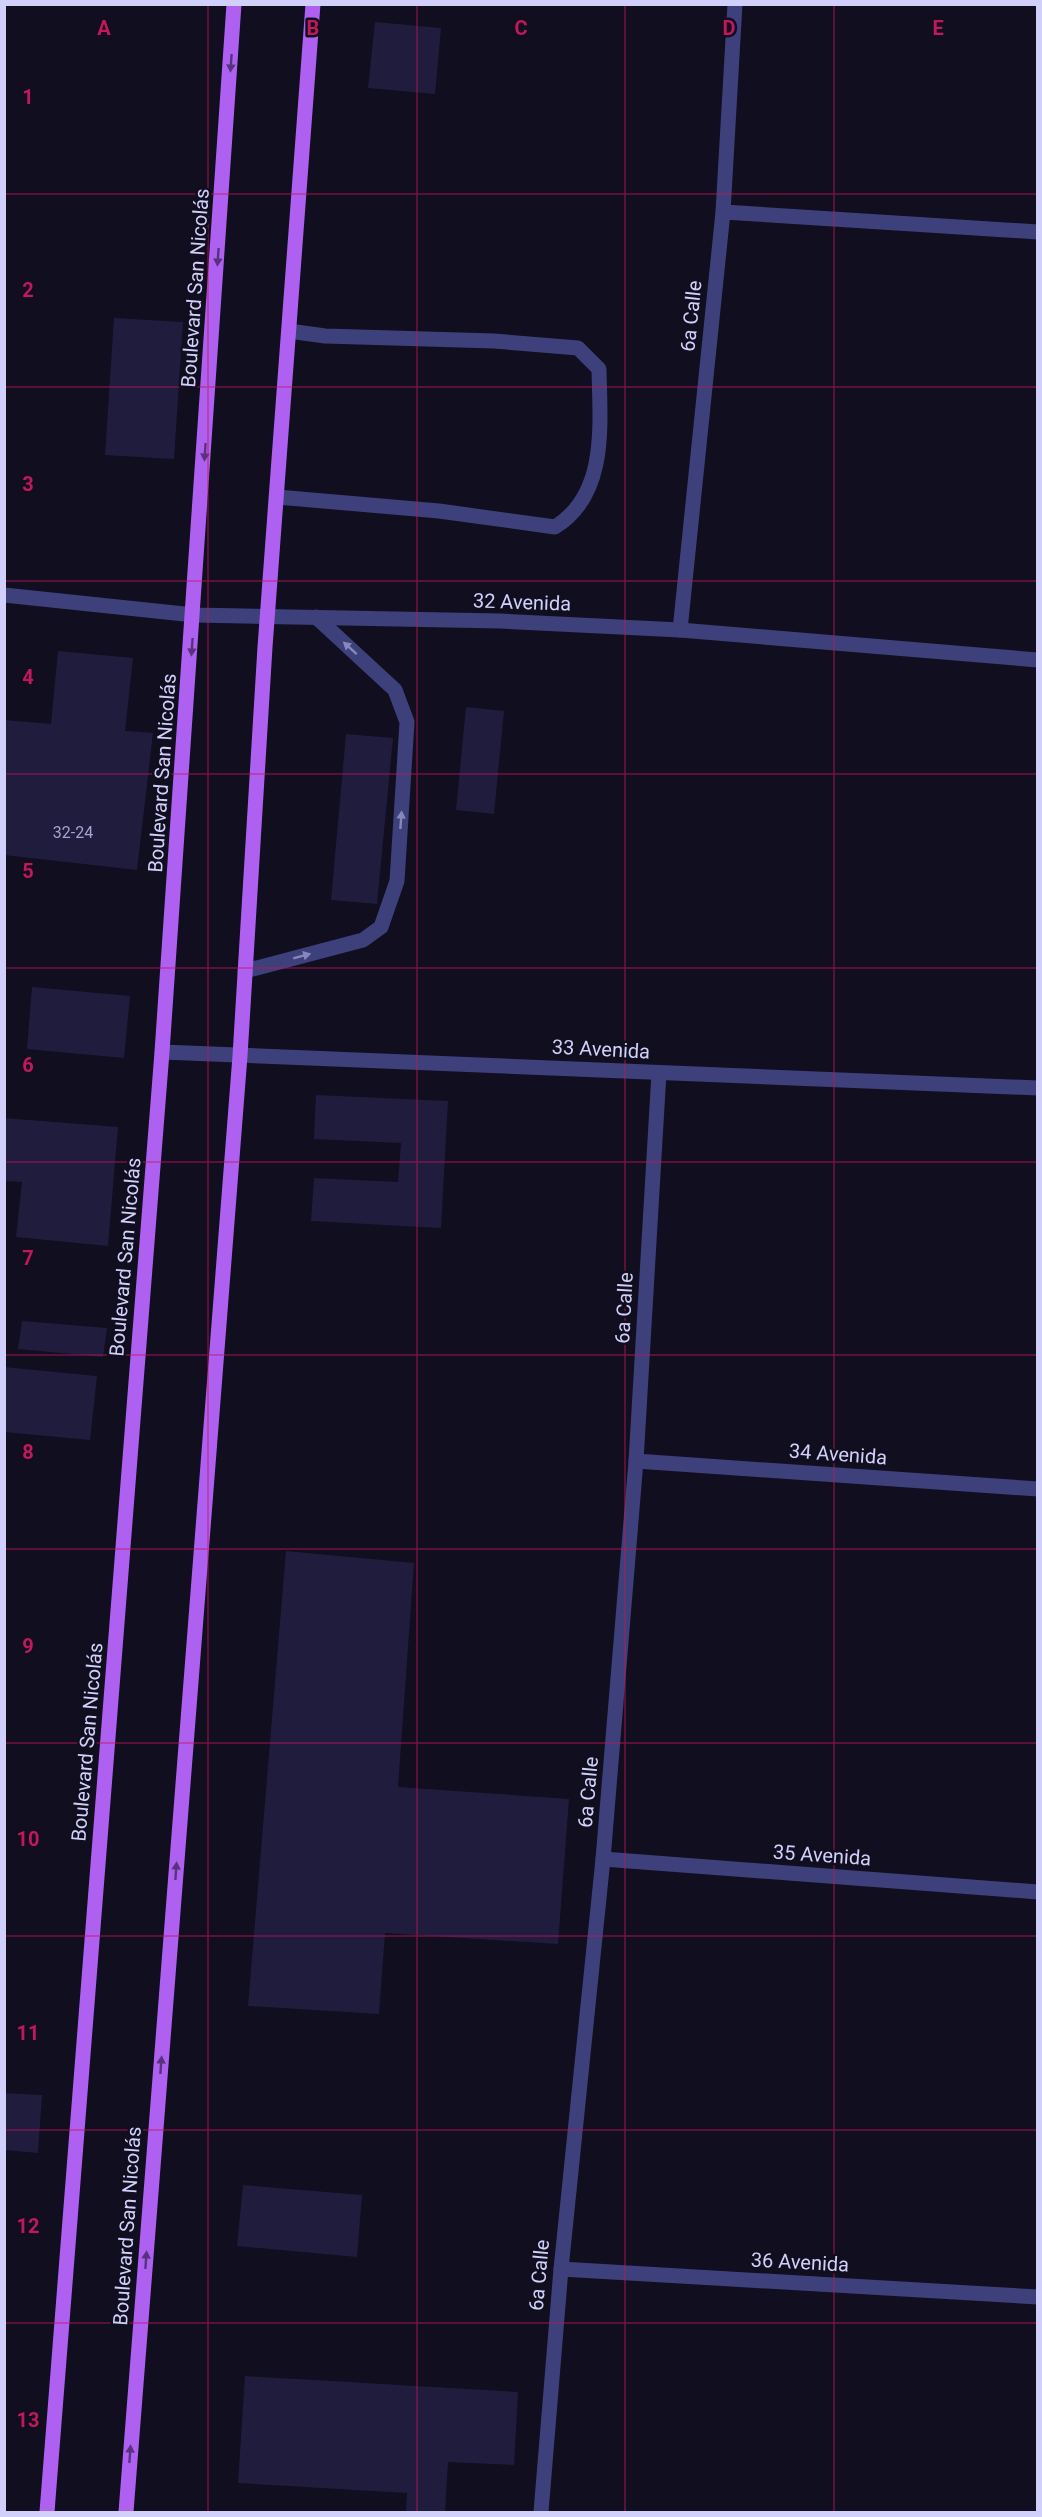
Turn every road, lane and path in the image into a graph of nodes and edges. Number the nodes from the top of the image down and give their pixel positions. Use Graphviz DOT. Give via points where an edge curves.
graph roads {
  1 [pos="234,4"];
  2 [pos="313,4"];
  3 [pos="735,4"];
  4 [pos="723,212"];
  5 [pos="1038,232"];
  6 [pos="289,331"];
  7 [pos="277,497"];
  8 [pos="4,596"];
  9 [pos="194,615"];
  10 [pos="268,616"];
  11 [pos="316,616"];
  12 [pos="680,630"];
  13 [pos="1038,660"];
  14 [pos="245,971"];
  15 [pos="162,1052"];
  16 [pos="240,1056"];
  17 [pos="659,1073"];
  18 [pos="1038,1088"];
  19 [pos="636,1461"];
  20 [pos="1038,1489"];
  21 [pos="603,1859"];
  22 [pos="1038,1892"];
  23 [pos="561,2269"];
  24 [pos="1038,2297"];
  25 [pos="47,2512"];
  26 [pos="126,2512"];
  27 [pos="541,2512"];
  1 -- 9 [label="main road, Boulevard San Nicolás, one-way"];
  2 -- 6 [label="main road, Boulevard San Nicolás"];
  3 -- 4 [label="street, 6a Calle"];
  4 -- 5 [label="street"];
  4 -- 12 [label="street, 6a Calle"];
  6 -- 7 [label="main road, Boulevard San Nicolás"];
  6 -- 7 [label="street" via="578,348 599,369 601,444 587,495 572,517 555,527 439,511"];
  7 -- 10 [label="main road, Boulevard San Nicolás"];
  8 -- 9 [label="street, 32 Avenida"];
  9 -- 10 [label="street, 32 Avenida"];
  9 -- 15 [label="main road, Boulevard San Nicolás, one-way"];
  10 -- 11 [label="street, 32 Avenida"];
  10 -- 14 [label="main road, Boulevard San Nicolás"];
  11 -- 12 [label="street, 32 Avenida"];
  14 -- 11 [label="street, one-way" via="363,940 381,927 398,881 407,722 395,690"];
  12 -- 13 [label="street, 32 Avenida"];
  14 -- 16 [label="main road, Boulevard San Nicolás"];
  15 -- 16 [label="street, 33 Avenida"];
  15 -- 25 [label="main road, Boulevard San Nicolás"];
  16 -- 17 [label="street, 33 Avenida"];
  26 -- 16 [label="main road, Boulevard San Nicolás, one-way"];
  17 -- 18 [label="street, 33 Avenida"];
  17 -- 19 [label="street, 6a Calle"];
  19 -- 20 [label="street, 34 Avenida"];
  19 -- 21 [label="street, 6a Calle"];
  21 -- 22 [label="street, 35 Avenida"];
  21 -- 23 [label="street, 6a Calle"];
  23 -- 24 [label="street, 36 Avenida"];
  23 -- 27 [label="street, 6a Calle"];
}
